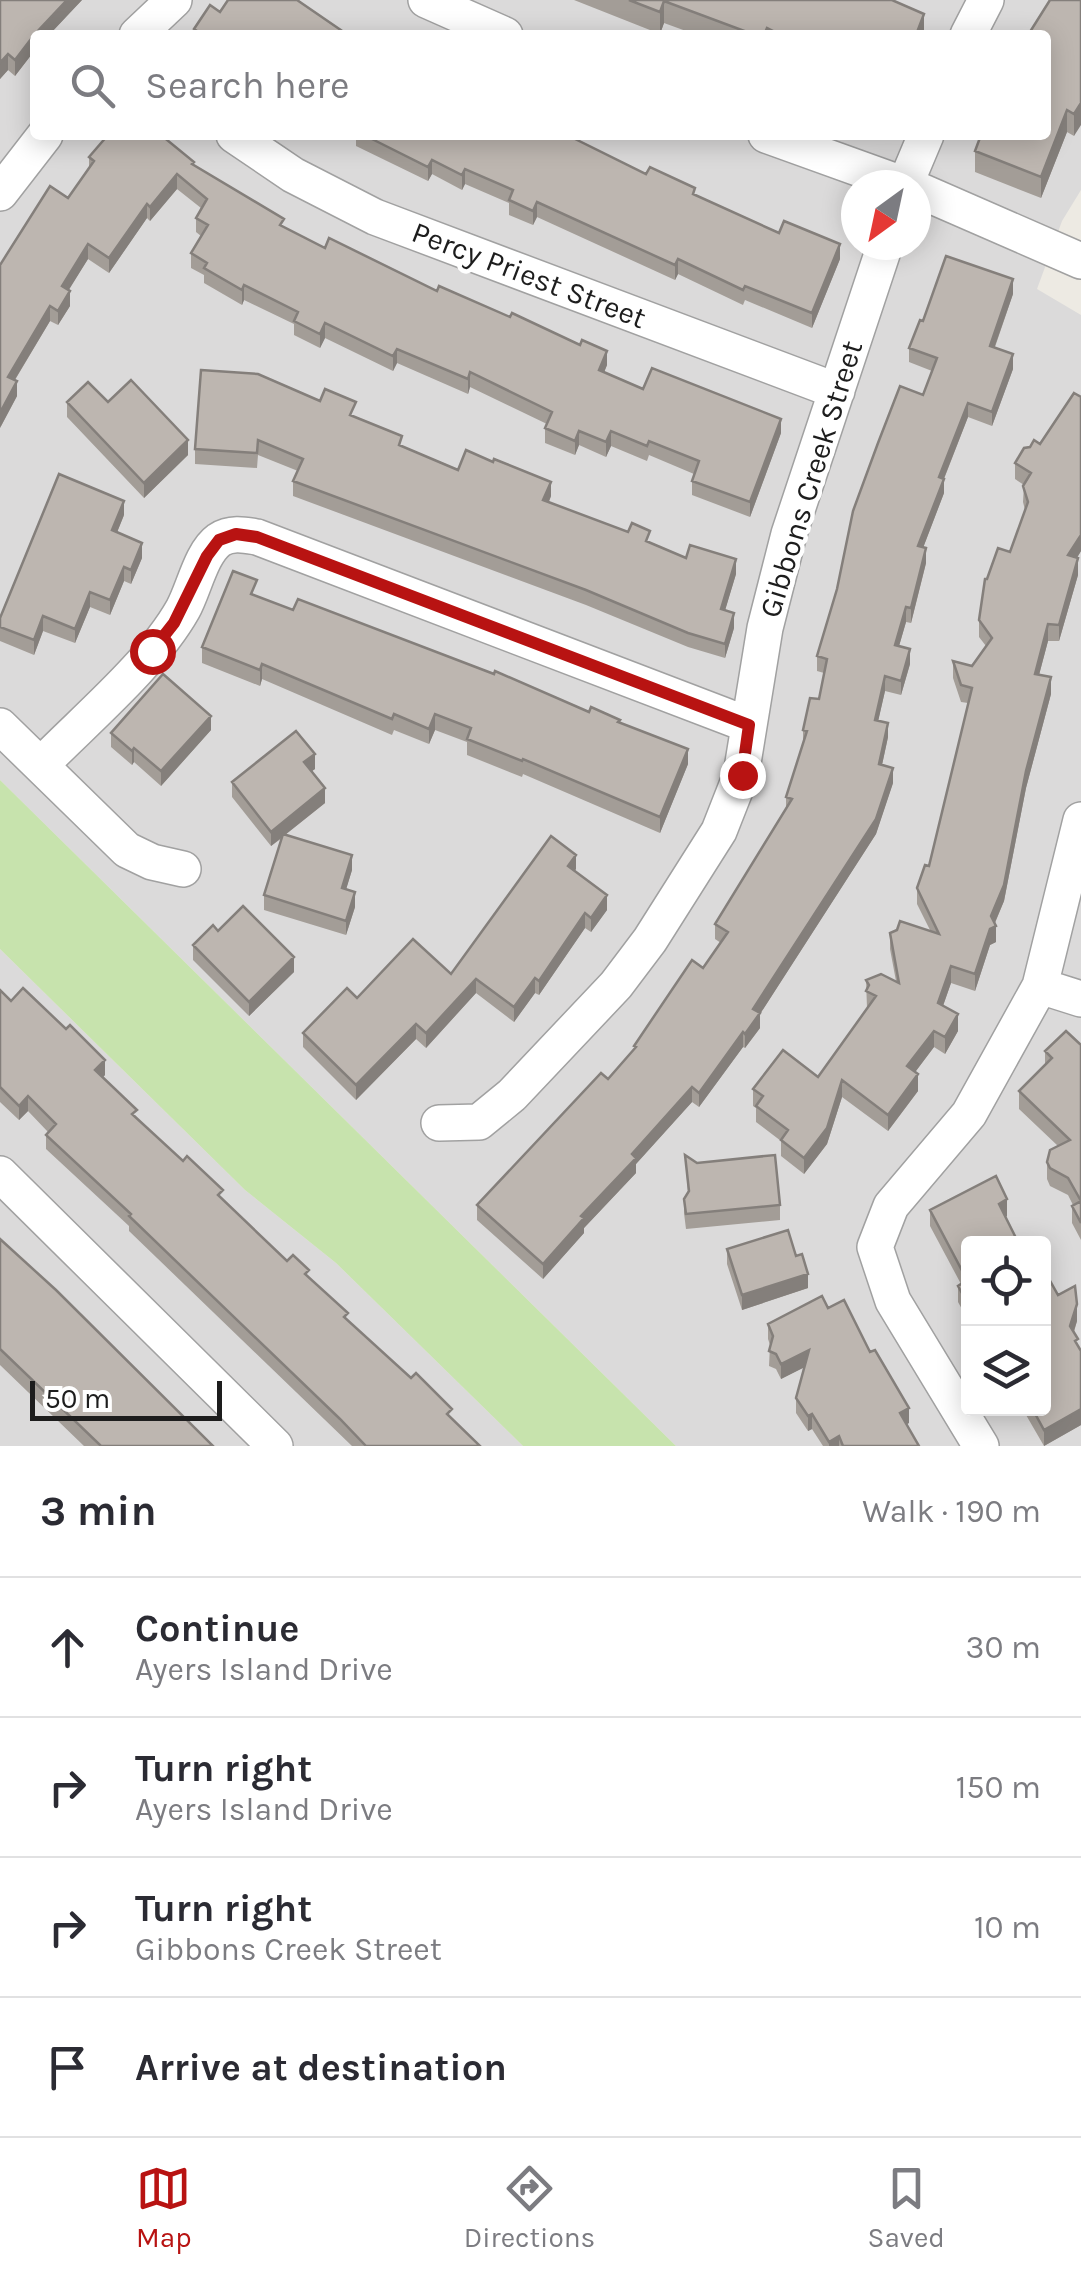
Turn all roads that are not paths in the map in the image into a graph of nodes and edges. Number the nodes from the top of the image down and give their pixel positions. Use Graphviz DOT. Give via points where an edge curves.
graph roads {
  1 [pos="174,0"];
  2 [pos="426,0"];
  3 [pos="986,0"];
  4 [pos="142,30"];
  5 [pos="494,30"];
  6 [pos="971,30"];
  7 [pos="41,140"];
  8 [pos="242,140"];
  9 [pos="780,140"];
  10 [pos="924,140"];
  11 [pos="863,170"];
  12 [pos="911,170"];
  13 [pos="0,193"];
  14 [pos="931,196"];
  15 [pos="880,260"];
  16 [pos="1081,261"];
  17 [pos="836,391"];
  18 [pos="749,725"];
  19 [pos="0,726"];
  20 [pos="41,765"];
  21 [pos="1081,820"];
  22 [pos="183,869"];
  23 [pos="1040,986"];
  24 [pos="1081,998"];
  25 [pos="438,1124"];
  26 [pos="0,1174"];
  27 [pos="275,1446"];
  28 [pos="981,1446"];
  1 -- 4 [label="street"];
  2 -- 5 [label="street"];
  3 -- 6 [label="street"];
  7 -- 13 [label="street"];
  8 -- 17 [label="street, Percy Priest Street" via="375,217"];
  9 -- 11 [label="street"];
  10 -- 12 [label="street"];
  14 -- 16 [label="street"];
  15 -- 17 [label="street, Gibbons Creek Street"];
  17 -- 18 [label="street, Gibbons Creek Street" via="789,534"];
  18 -- 20 [label="street" via="236,534 219,540 207,556 174,623 152,651"];
  18 -- 25 [label="street, Gibbons Creek Street" via="742,775 719,831 616,986 479,1122"];
  19 -- 20 [label="street"];
  20 -- 22 [label="street" via="127,850"];
  21 -- 23 [label="street"];
  23 -- 24 [label="street"];
  23 -- 28 [label="street" via="969,1114 891,1206 874,1247 893,1301"];
  26 -- 27 [label="street"];
}
